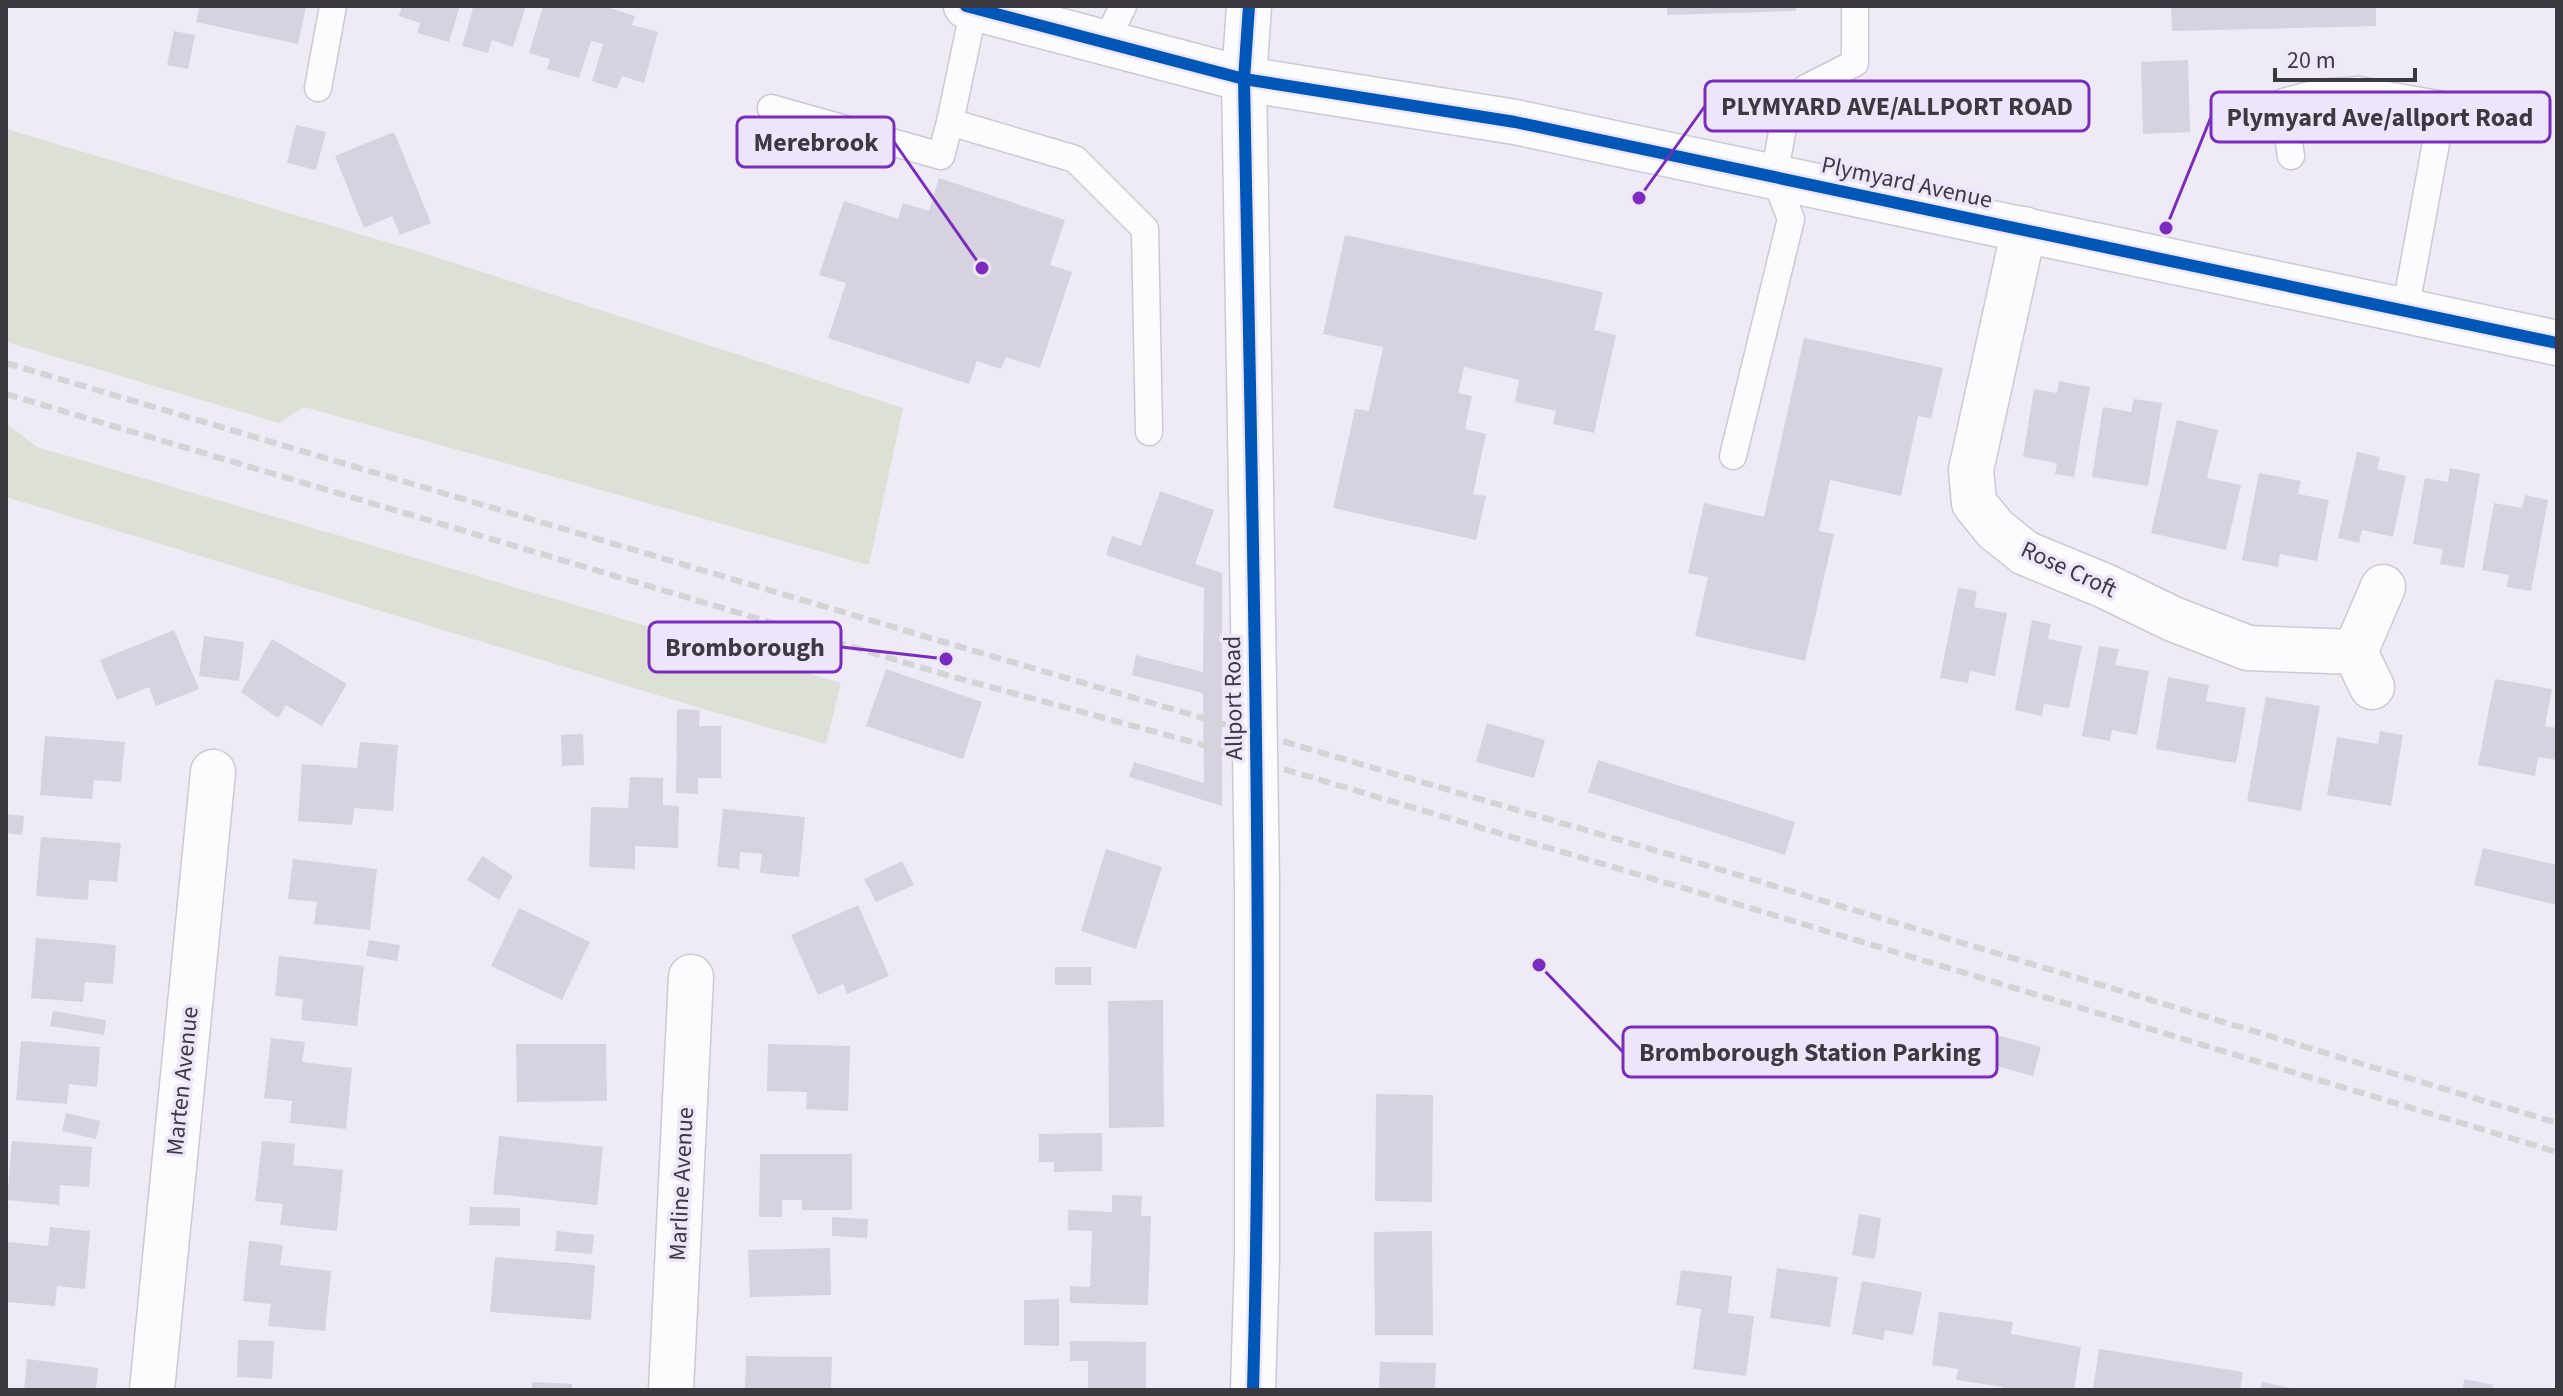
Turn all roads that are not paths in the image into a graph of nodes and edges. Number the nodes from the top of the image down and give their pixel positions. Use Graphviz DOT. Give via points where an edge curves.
graph roads {
  1 [pos="333,6"];
  2 [pos="1249,6"];
  3 [pos="1855,6"];
  4 [pos="970,7"];
  5 [pos="1114,25"];
  6 [pos="1244,79"];
  7 [pos="318,88"];
  8 [pos="771,108"];
  9 [pos="950,122"];
  10 [pos="2291,156"];
  11 [pos="1774,176"];
  12 [pos="2024,229"];
  13 [pos="2405,312"];
  14 [pos="2557,343"];
  15 [pos="1149,432"];
  16 [pos="1733,456"];
  17 [pos="2383,587"];
  18 [pos="213,772"];
  19 [pos="691,977"];
  20 [pos="152,1390"];
  21 [pos="671,1390"];
  22 [pos="1253,1390"];
  1 -- 7 [label="lane"];
  2 -- 6 [label="street, Allport Road"];
  3 -- 11 [label="lane" via="1855,63 1806,88 1784,122"];
  4 -- 5 [label="street, Plymyard Avenue"];
  4 -- 9 [label="lane"];
  5 -- 6 [label="street, Plymyard Avenue"];
  6 -- 11 [label="street, Plymyard Avenue" via="1515,122"];
  6 -- 22 [label="street, Allport Road, bridge" via="1257,883"];
  8 -- 9 [label="lane" via="941,156"];
  9 -- 15 [label="lane" via="1075,159 1145,229"];
  10 -- 13 [label="lane" via="2283,102 2359,90 2443,105"];
  11 -- 12 [label="street, Plymyard Avenue"];
  11 -- 16 [label="lane" via="1791,219"];
  12 -- 13 [label="street, Plymyard Avenue"];
  12 -- 17 [label="street, Rose Croft" via="1971,470 1974,503 1995,529 2025,553 2248,648 2363,670"];
  13 -- 14 [label="street, Plymyard Avenue"];
  18 -- 20 [label="street, Marten Avenue"];
  19 -- 21 [label="street, Marline Avenue"];
}
